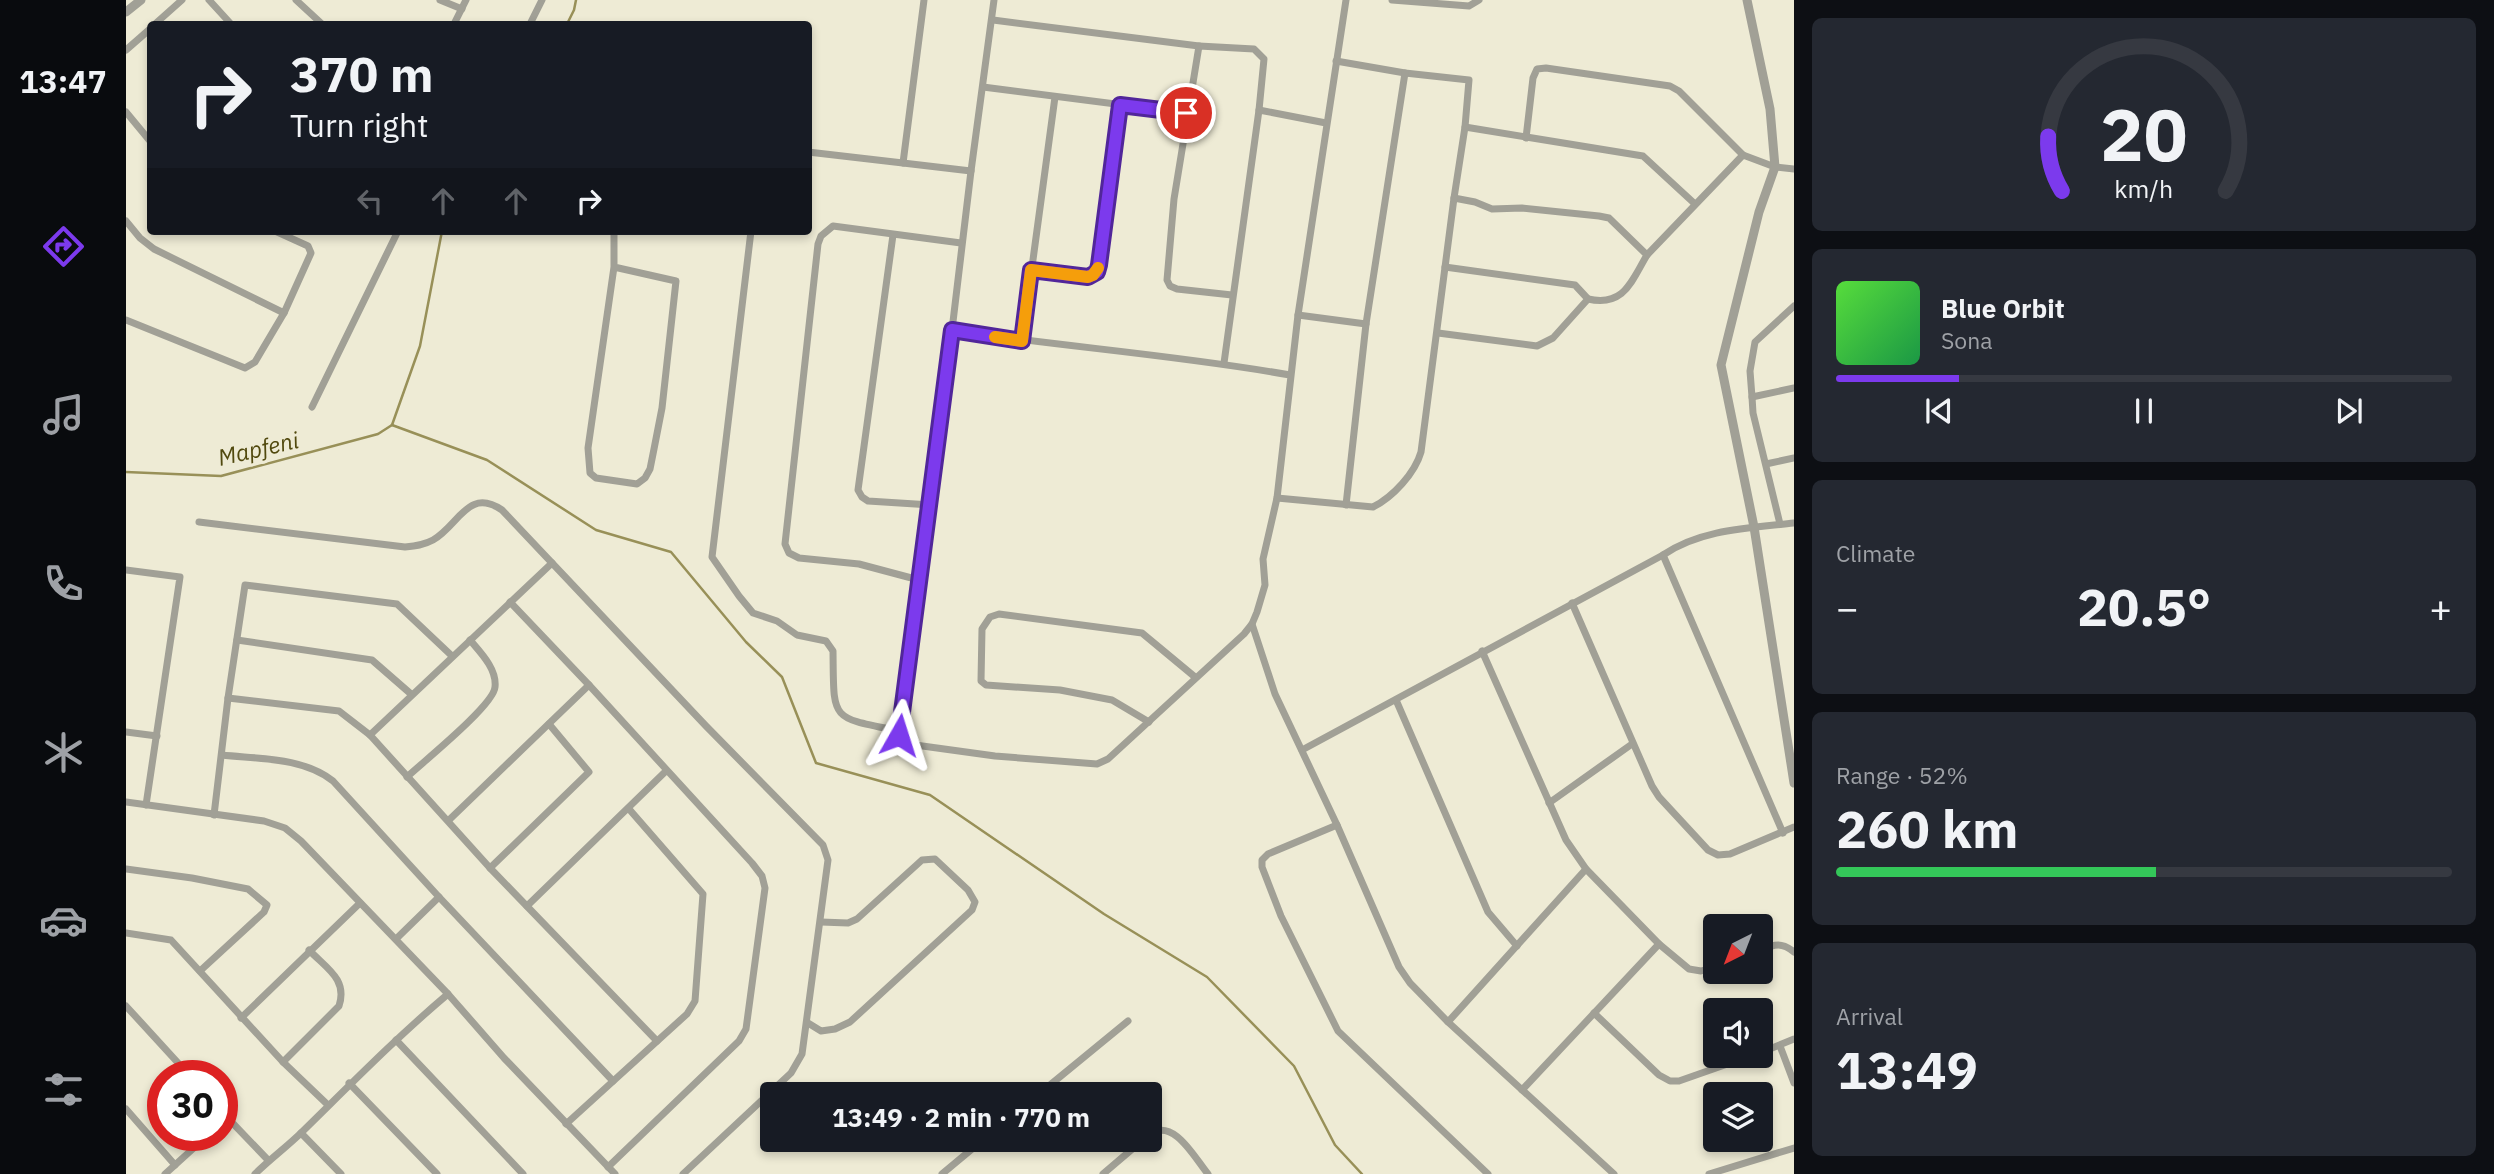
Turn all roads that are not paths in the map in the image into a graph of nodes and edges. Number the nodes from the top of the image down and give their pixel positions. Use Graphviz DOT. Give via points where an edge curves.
graph roads {
  1 [pos="141,0"];
  2 [pos="182,0"];
  3 [pos="209,0"];
  4 [pos="296,0"];
  5 [pos="440,0"];
  6 [pos="466,0"];
  7 [pos="542,0"];
  8 [pos="924,0"];
  9 [pos="995,0"];
  10 [pos="1346,0"];
  11 [pos="1392,0"];
  12 [pos="1479,0"];
  13 [pos="1747,0"];
  14 [pos="1410,1"];
  15 [pos="461,9"];
  16 [pos="126,12"];
  17 [pos="993,20"];
  18 [pos="158,21"];
  19 [pos="228,21"];
  20 [pos="319,21"];
  21 [pos="455,21"];
  22 [pos="532,21"];
  23 [pos="147,32"];
  24 [pos="1199,46"];
  25 [pos="126,50"];
  26 [pos="1336,61"];
  27 [pos="1405,73"];
  28 [pos="983,87"];
  29 [pos="1055,97"];
  30 [pos="1120,105"];
  31 [pos="1259,110"];
  32 [pos="126,112"];
  33 [pos="1186,113"];
  34 [pos="1326,123"];
  35 [pos="1465,127"];
  36 [pos="147,137"];
  37 [pos="1526,138"];
  38 [pos="812,152"];
  39 [pos="1743,155"];
  40 [pos="903,163"];
  41 [pos="1775,167"];
  42 [pos="1794,169"];
  43 [pos="971,171"];
  44 [pos="1454,198"];
  45 [pos="1695,204"];
  46 [pos="126,221"];
  47 [pos="284,235"];
  48 [pos="396,235"];
  49 [pos="614,235"];
  50 [pos="751,235"];
  51 [pos="893,235"];
  52 [pos="961,243"];
  53 [pos="1647,255"];
  54 [pos="614,267"];
  55 [pos="1445,267"];
  56 [pos="1031,270"];
  57 [pos="1232,295"];
  58 [pos="1588,299"];
  59 [pos="1794,306"];
  60 [pos="284,313"];
  61 [pos="1298,315"];
  62 [pos="126,320"];
  63 [pos="1366,324"];
  64 [pos="952,330"];
  65 [pos="1438,333"];
  66 [pos="1022,341"];
  67 [pos="1224,363"];
  68 [pos="1290,375"];
  69 [pos="1794,388"];
  70 [pos="1752,397"];
  71 [pos="312,407"];
  72 [pos="1794,458"];
  73 [pos="1766,464"];
  74 [pos="1277,498"];
  75 [pos="931,505"];
  76 [pos="1346,505"];
  77 [pos="199,522"];
  78 [pos="1794,523"];
  79 [pos="1780,524"];
  80 [pos="1754,527"];
  81 [pos="1663,555"];
  82 [pos="552,563"];
  83 [pos="126,570"];
  84 [pos="919,580"];
  85 [pos="510,602"];
  86 [pos="1572,603"];
  87 [pos="1252,624"];
  88 [pos="237,640"];
  89 [pos="470,640"];
  90 [pos="1482,652"];
  91 [pos="452,656"];
  92 [pos="1195,677"];
  93 [pos="589,685"];
  94 [pos="411,694"];
  95 [pos="228,698"];
  96 [pos="1396,700"];
  97 [pos="1149,722"];
  98 [pos="549,724"];
  99 [pos="899,731"];
  100 [pos="126,732"];
  101 [pos="370,735"];
  102 [pos="157,736"];
  103 [pos="1632,744"];
  104 [pos="1302,750"];
  105 [pos="222,755"];
  106 [pos="666,771"];
  107 [pos="407,777"];
  108 [pos="1794,783"];
  109 [pos="126,802"];
  110 [pos="1549,803"];
  111 [pos="146,805"];
  112 [pos="629,809"];
  113 [pos="214,815"];
  114 [pos="449,820"];
  115 [pos="1337,825"];
  116 [pos="1794,827"];
  117 [pos="1783,833"];
  118 [pos="490,868"];
  119 [pos="126,869"];
  120 [pos="1586,869"];
  121 [pos="439,897"];
  122 [pos="360,903"];
  123 [pos="527,906"];
  124 [pos="821,922"];
  125 [pos="126,933"];
  126 [pos="396,939"];
  127 [pos="1659,944"];
  128 [pos="1773,945"];
  129 [pos="1517,946"];
  130 [pos="309,950"];
  131 [pos="1794,952"];
  132 [pos="1703,970"];
  133 [pos="200,971"];
  134 [pos="448,994"];
  135 [pos="126,1006"];
  136 [pos="1594,1013"];
  137 [pos="242,1018"];
  138 [pos="1128,1021"];
  139 [pos="1448,1022"];
  140 [pos="808,1023"];
  141 [pos="1794,1039"];
  142 [pos="396,1040"];
  143 [pos="657,1041"];
  144 [pos="1780,1046"];
  145 [pos="1773,1048"];
  146 [pos="175,1060"];
  147 [pos="283,1062"];
  148 [pos="1717,1068"];
  149 [pos="613,1082"];
  150 [pos="1054,1082"];
  151 [pos="349,1083"];
  152 [pos="1794,1083"];
  153 [pos="1522,1090"];
  154 [pos="328,1105"];
  155 [pos="126,1109"];
  156 [pos="566,1124"];
  157 [pos="1162,1128"];
  158 [pos="238,1131"];
  159 [pos="301,1133"];
  160 [pos="1794,1148"];
  161 [pos="190,1151"];
  162 [pos="968,1152"];
  163 [pos="1129,1152"];
  164 [pos="268,1160"];
  165 [pos="175,1165"];
  166 [pos="608,1167"];
  167 [pos="165,1174"];
  168 [pos="255,1174"];
  169 [pos="341,1174"];
  170 [pos="437,1174"];
  171 [pos="523,1174"];
  172 [pos="615,1174"];
  173 [pos="683,1174"];
  174 [pos="942,1174"];
  175 [pos="1103,1174"];
  176 [pos="1208,1174"];
  177 [pos="1488,1174"];
  178 [pos="1615,1174"];
  179 [pos="1709,1174"];
  1 -- 16 [label="street"];
  2 -- 18 [label="street"];
  3 -- 19 [label="street"];
  4 -- 20 [label="street"];
  5 -- 15 [label="street"];
  6 -- 15 [label="street"];
  7 -- 22 [label="street"];
  8 -- 40 [label="street"];
  9 -- 17 [label="street"];
  10 -- 26 [label="street"];
  11 -- 14 [label="street"];
  12 -- 14 [label="street" via="1469,6"];
  13 -- 41 [label="street" via="1770,109"];
  15 -- 21 [label="street"];
  17 -- 24 [label="street"];
  17 -- 28 [label="street"];
  23 -- 25 [label="street"];
  24 -- 31 [label="street" via="1260,54 1264,60"];
  24 -- 33 [label="street"];
  26 -- 27 [label="street"];
  26 -- 34 [label="street"];
  27 -- 35 [label="street" via="1469,80"];
  27 -- 63 [label="street"];
  28 -- 29 [label="street"];
  28 -- 43 [label="street"];
  29 -- 30 [label="street"];
  29 -- 56 [label="street"];
  30 -- 33 [label="street"];
  30 -- 56 [label="street" via="1097,272 1088,277"];
  31 -- 34 [label="street"];
  31 -- 57 [label="street"];
  32 -- 36 [label="street"];
  33 -- 57 [label="street" via="1167,280 1177,289"];
  34 -- 61 [label="street"];
  35 -- 37 [label="street"];
  35 -- 44 [label="street"];
  37 -- 39 [label="street" via="1533,78 1537,69 1546,68 1670,86"];
  37 -- 45 [label="street" via="1643,156"];
  38 -- 40 [label="street"];
  39 -- 41 [label="street"];
  39 -- 45 [label="street"];
  40 -- 43 [label="street"];
  41 -- 42 [label="street"];
  41 -- 80 [label="street" via="1759,212 1721,365"];
  43 -- 52 [label="street"];
  44 -- 53 [label="street" via="1492,209 1599,216 1609,219"];
  44 -- 55 [label="street"];
  45 -- 53 [label="street"];
  46 -- 60 [label="street" via="155,249"];
  47 -- 60 [label="street" via="308,246 311,253"];
  48 -- 71 [label="street"];
  49 -- 54 [label="street"];
  50 -- 99 [label="street" via="712,557 753,613 830,645 834,697 841,714 852,721"];
  51 -- 52 [label="street"];
  51 -- 75 [label="street" via="858,490 868,501"];
  51 -- 84 [label="street" via="833,226 821,236 785,544 789,553 799,558 859,564"];
  52 -- 64 [label="street"];
  53 -- 58 [label="street" via="1625,292 1606,301"];
  54 -- 54 [label="street" via="587,463 596,478 637,484 650,469 662,408 676,281"];
  55 -- 58 [label="street" via="1575,285"];
  55 -- 65 [label="street"];
  56 -- 66 [label="street"];
  57 -- 67 [label="street"];
  58 -- 65 [label="street" via="1553,338 1537,346"];
  59 -- 70 [label="street" via="1755,342"];
  60 -- 62 [label="street" via="256,362 245,368"];
  61 -- 63 [label="street"];
  61 -- 68 [label="street"];
  63 -- 76 [label="street"];
  64 -- 66 [label="street"];
  64 -- 75 [label="street"];
  65 -- 76 [label="street" via="1415,469 1379,504"];
  66 -- 67 [label="street"];
  67 -- 68 [label="street"];
  68 -- 74 [label="street"];
  69 -- 70 [label="street"];
  70 -- 73 [label="street"];
  72 -- 73 [label="street"];
  73 -- 79 [label="street"];
  74 -- 76 [label="street"];
  74 -- 87 [label="street" via="1263,559 1265,585"];
  75 -- 84 [label="street"];
  77 -- 82 [label="street" via="405,547 434,540 464,512 484,501 502,510"];
  78 -- 79 [label="street"];
  79 -- 80 [label="street"];
  80 -- 81 [label="street" via="1705,535"];
  80 -- 108 [label="street"];
  81 -- 86 [label="street"];
  81 -- 117 [label="street"];
  82 -- 85 [label="street"];
  82 -- 124 [label="street" via="822,845 828,860"];
  83 -- 102 [label="street" via="180,577"];
  84 -- 99 [label="street"];
  85 -- 89 [label="street"];
  85 -- 93 [label="street"];
  86 -- 90 [label="street"];
  86 -- 103 [label="street"];
  87 -- 92 [label="street"];
  87 -- 104 [label="street" via="1275,694"];
  88 -- 91 [label="street" via="245,585 397,604"];
  88 -- 94 [label="street" via="372,660"];
  88 -- 95 [label="street"];
  89 -- 91 [label="street"];
  89 -- 107 [label="street" via="495,676 495,692"];
  90 -- 96 [label="street"];
  90 -- 110 [label="street"];
  91 -- 94 [label="street"];
  92 -- 97 [label="street"];
  92 -- 97 [label="street" via="1142,633 999,614 985,622 981,681 986,685 1060,690 1112,700"];
  93 -- 98 [label="street"];
  93 -- 106 [label="street"];
  94 -- 101 [label="street"];
  95 -- 101 [label="street" via="339,711"];
  95 -- 105 [label="street"];
  96 -- 104 [label="street"];
  96 -- 129 [label="street" via="1488,912"];
  97 -- 99 [label="street" via="1097,764 908,744"];
  98 -- 114 [label="street"];
  98 -- 118 [label="street" via="589,772"];
  100 -- 102 [label="street"];
  101 -- 107 [label="street"];
  102 -- 111 [label="street"];
  103 -- 110 [label="street"];
  103 -- 117 [label="street" via="1659,797 1718,855"];
  104 -- 115 [label="street"];
  105 -- 113 [label="street"];
  105 -- 121 [label="street" via="308,766 322,772"];
  106 -- 112 [label="street"];
  106 -- 166 [label="street" via="762,876 765,899 752,998 739,1041"];
  107 -- 114 [label="street"];
  109 -- 111 [label="street"];
  110 -- 120 [label="street"];
  111 -- 113 [label="street"];
  112 -- 123 [label="street"];
  112 -- 143 [label="street" via="703,894 695,1001"];
  113 -- 122 [label="street" via="285,828"];
  114 -- 118 [label="street"];
  115 -- 139 [label="street" via="1399,967"];
  115 -- 177 [label="street" via="1262,860 1281,916 1338,1031"];
  116 -- 117 [label="street"];
  118 -- 123 [label="street"];
  119 -- 133 [label="street" via="248,889 267,905"];
  120 -- 127 [label="street"];
  120 -- 129 [label="street"];
  121 -- 126 [label="street"];
  121 -- 149 [label="street"];
  122 -- 126 [label="street"];
  122 -- 130 [label="street"];
  123 -- 143 [label="street"];
  124 -- 140 [label="street"];
  124 -- 140 [label="street" via="857,919 928,858 935,859 975,902 972,910 850,1022 821,1031"];
  125 -- 133 [label="street" via="171,940"];
  126 -- 134 [label="street"];
  127 -- 132 [label="street" via="1689,969"];
  127 -- 136 [label="street"];
  128 -- 131 [label="street" via="1785,945"];
  129 -- 139 [label="street"];
  130 -- 137 [label="street"];
  130 -- 147 [label="street" via="341,983 344,993 339,1006"];
  133 -- 137 [label="street"];
  134 -- 142 [label="street"];
  134 -- 156 [label="street"];
  135 -- 146 [label="street"];
  136 -- 148 [label="street" via="1670,1081"];
  136 -- 153 [label="street"];
  137 -- 147 [label="street"];
  138 -- 150 [label="street"];
  139 -- 153 [label="street"];
  140 -- 173 [label="street" via="802,1054 790,1073"];
  141 -- 144 [label="street"];
  142 -- 151 [label="street"];
  142 -- 171 [label="street"];
  143 -- 149 [label="street"];
  144 -- 145 [label="street"];
  144 -- 152 [label="street"];
  147 -- 154 [label="street"];
  149 -- 156 [label="street"];
  151 -- 154 [label="street"];
  151 -- 170 [label="street"];
  153 -- 178 [label="street"];
  154 -- 159 [label="street"];
  155 -- 165 [label="street"];
  156 -- 166 [label="street"];
  157 -- 176 [label="street" via="1176,1135"];
  158 -- 164 [label="street"];
  159 -- 164 [label="street"];
  159 -- 169 [label="street"];
  160 -- 179 [label="street"];
  161 -- 165 [label="street"];
  162 -- 174 [label="street"];
  163 -- 175 [label="street"];
  164 -- 168 [label="street"];
  165 -- 167 [label="street"];
  166 -- 172 [label="street"];
}
